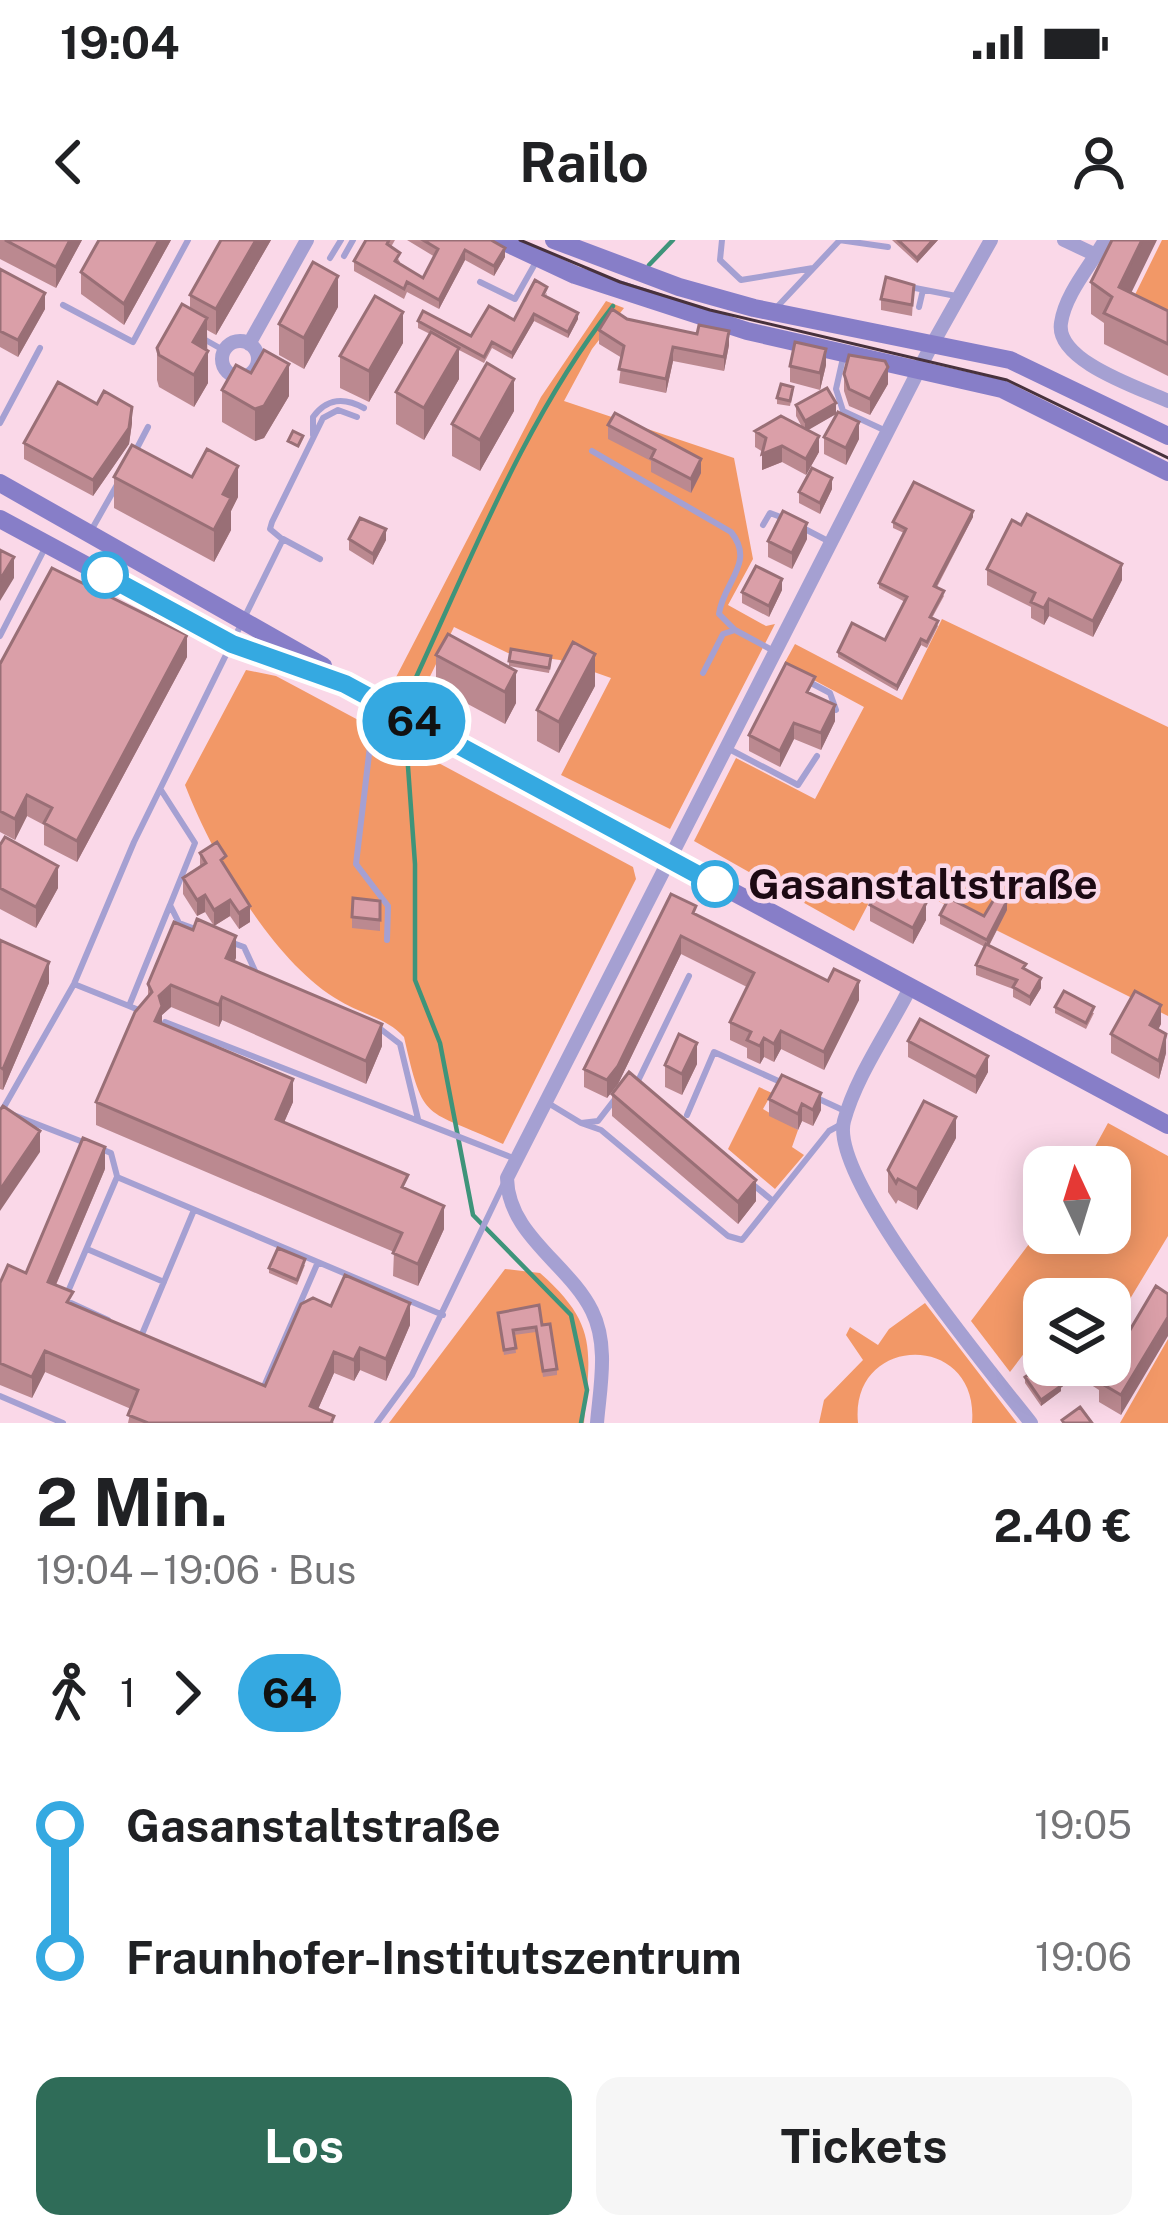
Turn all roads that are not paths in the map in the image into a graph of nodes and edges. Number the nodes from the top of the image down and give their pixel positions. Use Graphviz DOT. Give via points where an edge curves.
graph roads {
  1 [pos="188,240"];
  2 [pos="307,240"];
  3 [pos="341,240"];
  4 [pos="352,240"];
  5 [pos="500,240"];
  6 [pos="554,240"];
  7 [pos="722,240"];
  8 [pos="840,240"];
  9 [pos="991,240"];
  10 [pos="1064,240"];
  11 [pos="1105,240"];
  12 [pos="888,247"];
  13 [pos="1096,255"];
  14 [pos="344,256"];
  15 [pos="330,258"];
  16 [pos="538,258"];
  17 [pos="813,268"];
  18 [pos="480,282"];
  19 [pos="892,284"];
  20 [pos="923,290"];
  21 [pos="959,296"];
  22 [pos="63,305"];
  23 [pos="919,307"];
  24 [pos="772,311"];
  25 [pos="201,337"];
  26 [pos="934,342"];
  27 [pos="249,344"];
  28 [pos="40,348"];
  29 [pos="225,350"];
  30 [pos="844,352"];
  31 [pos="921,367"];
  32 [pos="1168,401"];
  33 [pos="364,408"];
  34 [pos="358,417"];
  35 [pos="0,423"];
  36 [pos="148,427"];
  37 [pos="888,432"];
  38 [pos="1168,436"];
  39 [pos="313,439"];
  40 [pos="592,451"];
  41 [pos="130,461"];
  42 [pos="1168,472"];
  43 [pos="121,476"];
  44 [pos="0,483"];
  45 [pos="0,520"];
  46 [pos="763,525"];
  47 [pos="91,532"];
  48 [pos="283,539"];
  49 [pos="832,543"];
  50 [pos="47,544"];
  51 [pos="320,559"];
  52 [pos="150,563"];
  53 [pos="135,592"];
  54 [pos="242,619"];
  55 [pos="735,630"];
  56 [pos="0,636"];
  57 [pos="232,644"];
  58 [pos="775,660"];
  59 [pos="703,673"];
  60 [pos="796,676"];
  61 [pos="345,684"];
  62 [pos="375,700"];
  63 [pos="836,710"];
  64 [pos="726,748"];
  65 [pos="817,756"];
  66 [pos="161,790"];
  67 [pos="670,859"];
  68 [pos="170,904"];
  69 [pos="201,931"];
  70 [pos="222,939"];
  71 [pos="387,940"];
  72 [pos="689,976"];
  73 [pos="273,980"];
  74 [pos="74,984"];
  75 [pos="910,988"];
  76 [pos="129,1006"];
  77 [pos="145,1013"];
  78 [pos="164,1022"];
  79 [pos="370,1023"];
  80 [pos="635,1084"];
  81 [pos="794,1088"];
  82 [pos="807,1094"];
  83 [pos="652,1099"];
  84 [pos="545,1102"];
  85 [pos="1,1112"];
  86 [pos="670,1114"];
  87 [pos="687,1114"];
  88 [pos="845,1118"];
  89 [pos="418,1119"];
  90 [pos="581,1124"];
  91 [pos="1168,1125"];
  92 [pos="687,1128"];
  93 [pos="517,1159"];
  94 [pos="738,1172"];
  95 [pos="117,1177"];
  96 [pos="507,1178"];
  97 [pos="772,1202"];
  98 [pos="194,1210"];
  99 [pos="86,1249"];
  100 [pos="318,1262"];
  101 [pos="164,1282"];
  102 [pos="443,1315"];
  103 [pos="139,1341"];
  104 [pos="159,1350"];
  105 [pos="240,1386"];
  106 [pos="0,1396"];
  107 [pos="63,1423"];
  108 [pos="377,1423"];
  109 [pos="597,1423"];
  110 [pos="1031,1423"];
  1 -- 22 [label="lane" via="133,342"];
  2 -- 27 [label="street"];
  3 -- 15 [label="lane"];
  4 -- 14 [label="lane"];
  5 -- 16 [label="main road"];
  6 -- 24 [label="main road"];
  7 -- 17 [label="lane" via="719,260 741,280"];
  8 -- 12 [label="lane"];
  8 -- 17 [label="lane"];
  9 -- 21 [label="street"];
  10 -- 13 [label="street"];
  11 -- 13 [label="street"];
  13 -- 32 [label="street" via="1061,320 1066,344 1080,359"];
  16 -- 18 [label="lane" via="515,299"];
  16 -- 30 [label="main road" via="638,298"];
  17 -- 24 [label="lane"];
  19 -- 20 [label="lane"];
  20 -- 21 [label="lane"];
  20 -- 23 [label="lane"];
  21 -- 26 [label="street"];
  24 -- 26 [label="main road"];
  25 -- 29 [label="lane"];
  26 -- 31 [label="street"];
  26 -- 38 [label="main road" via="1010,360"];
  27 -- 29 [label="street"];
  27 -- 29 [label="street" via="258,357 247,376 227,371"];
  28 -- 35 [label="lane"];
  30 -- 31 [label="main road"];
  30 -- 37 [label="lane" via="836,389 843,411"];
  31 -- 37 [label="street"];
  31 -- 42 [label="main road" via="1002,389"];
  33 -- 39 [label="lane" via="326,404 313,417"];
  34 -- 39 [label="lane" via="330,412"];
  36 -- 41 [label="lane"];
  37 -- 49 [label="street"];
  39 -- 48 [label="lane" via="272,522"];
  40 -- 55 [label="lane" via="740,543 742,563 719,614"];
  43 -- 47 [label="lane"];
  44 -- 47 [label="main road"];
  45 -- 50 [label="main road"];
  46 -- 49 [label="lane" via="770,513"];
  47 -- 52 [label="main road"];
  48 -- 51 [label="lane"];
  48 -- 54 [label="lane"];
  49 -- 58 [label="street"];
  50 -- 53 [label="main road"];
  50 -- 56 [label="lane"];
  52 -- 53 [label="lane"];
  52 -- 54 [label="main road"];
  53 -- 57 [label="main road"];
  54 -- 57 [label="lane"];
  54 -- 61 [label="main road"];
  55 -- 58 [label="lane"];
  55 -- 59 [label="lane" via="723,634"];
  57 -- 61 [label="main road"];
  57 -- 66 [label="lane"];
  58 -- 64 [label="street"];
  60 -- 63 [label="lane" via="830,693"];
  61 -- 62 [label="main road"];
  62 -- 67 [label="main road"];
  62 -- 71 [label="lane" via="356,864 388,906"];
  64 -- 65 [label="lane" via="798,785"];
  64 -- 67 [label="street"];
  66 -- 68 [label="lane" via="195,843"];
  66 -- 74 [label="lane"];
  67 -- 75 [label="main road"];
  67 -- 84 [label="street"];
  68 -- 69 [label="lane" via="179,922"];
  68 -- 76 [label="lane"];
  70 -- 73 [label="lane" via="244,947 254,972"];
  72 -- 80 [label="lane"];
  74 -- 76 [label="lane"];
  74 -- 85 [label="lane"];
  75 -- 88 [label="street"];
  75 -- 91 [label="main road"];
  76 -- 77 [label="lane"];
  78 -- 89 [label="lane"];
  79 -- 89 [label="lane" via="400,1044"];
  80 -- 83 [label="lane"];
  80 -- 90 [label="lane" via="598,1120"];
  81 -- 87 [label="lane" via="714,1052"];
  82 -- 88 [label="lane"];
  84 -- 90 [label="lane"];
  84 -- 93 [label="street"];
  85 -- 95 [label="lane" via="111,1153"];
  86 -- 92 [label="lane"];
  88 -- 97 [label="lane"];
  88 -- 110 [label="street" via="882,1224"];
  89 -- 93 [label="lane"];
  90 -- 97 [label="lane" via="601,1130 728,1236 742,1240"];
  93 -- 96 [label="street"];
  94 -- 97 [label="lane"];
  95 -- 98 [label="lane"];
  95 -- 99 [label="lane"];
  96 -- 102 [label="lane"];
  96 -- 109 [label="street" via="523,1225 592,1309 602,1350"];
  98 -- 100 [label="lane"];
  98 -- 101 [label="lane"];
  99 -- 101 [label="lane"];
  99 -- 103 [label="lane" via="64,1300"];
  100 -- 102 [label="lane"];
  100 -- 105 [label="lane" via="260,1394"];
  101 -- 103 [label="lane"];
  102 -- 108 [label="lane"];
  103 -- 104 [label="lane"];
  106 -- 107 [label="lane"];
}
